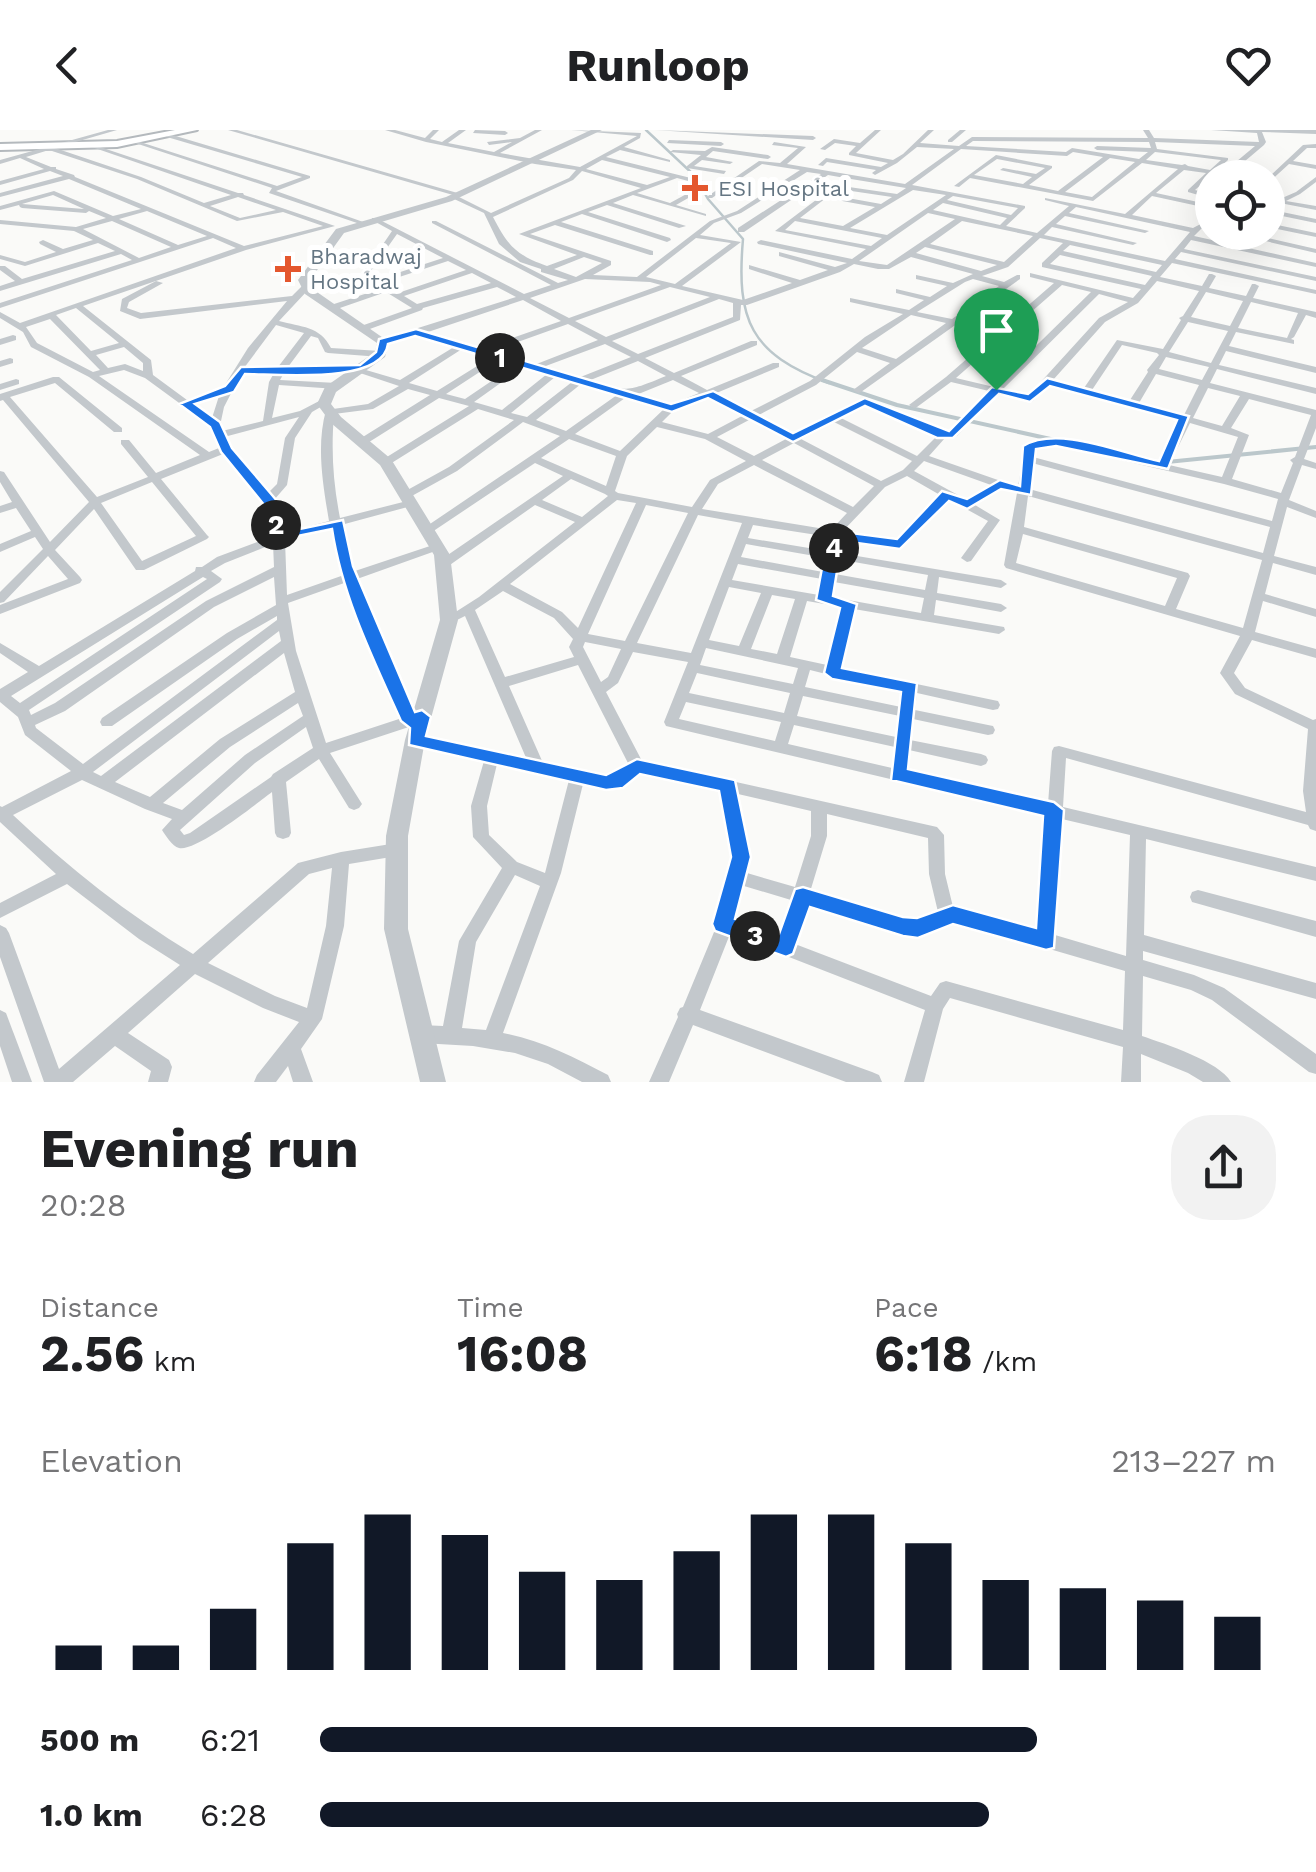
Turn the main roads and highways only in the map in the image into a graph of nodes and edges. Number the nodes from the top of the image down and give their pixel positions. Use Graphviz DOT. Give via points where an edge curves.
graph roads {
  1 [pos="181,130"];
  2 [pos="192,130"];
  3 [pos="0,145"];
  4 [pos="58,146"];
  1 -- 4 [label="highway"];
  2 -- 4 [label="highway" via="135,142"];
  3 -- 4 [label="highway"];
}
